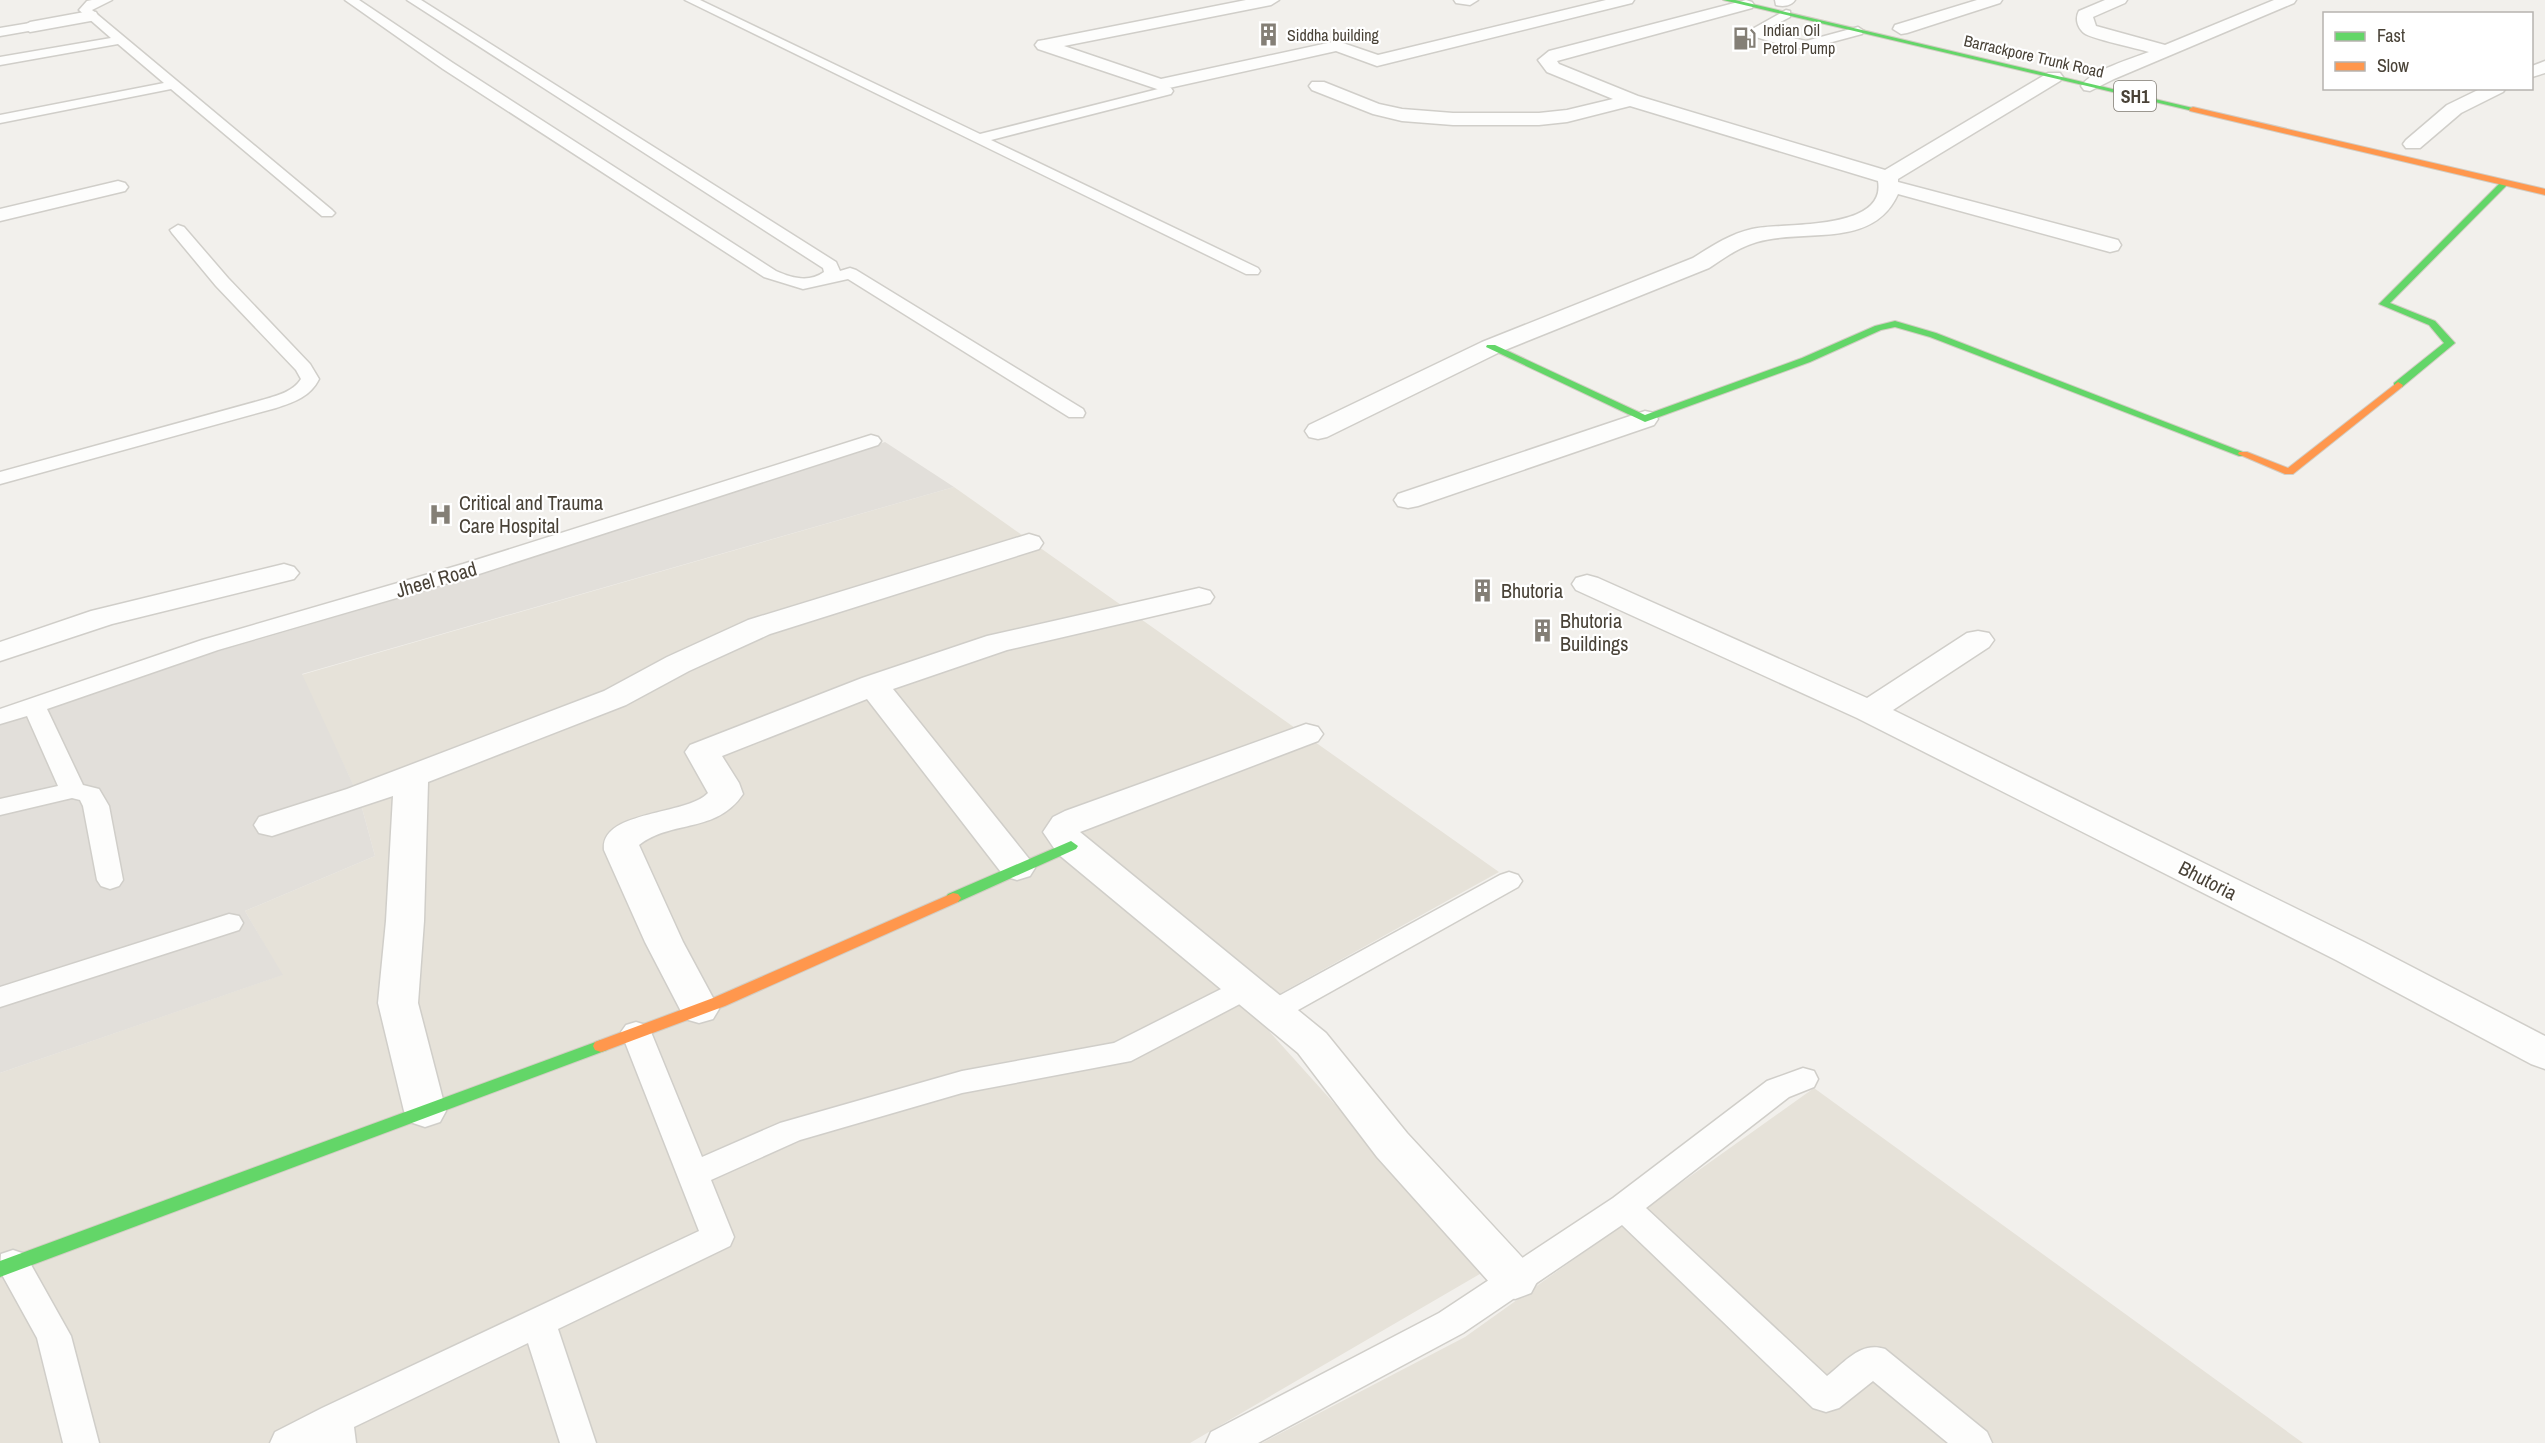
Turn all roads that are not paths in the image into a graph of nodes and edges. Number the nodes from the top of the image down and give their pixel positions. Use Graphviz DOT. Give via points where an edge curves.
graph roads {
  1 [pos="106,0"];
  2 [pos="351,0"];
  3 [pos="413,0"];
  4 [pos="691,0"];
  5 [pos="1271,0"];
  6 [pos="1462,0"];
  7 [pos="1470,0"];
  8 [pos="1626,0"];
  9 [pos="1726,0"];
  10 [pos="1994,0"];
  11 [pos="2119,0"];
  12 [pos="2288,0"];
  13 [pos="1782,4"];
  14 [pos="1746,5"];
  15 [pos="90,16"];
  16 [pos="30,27"];
  17 [pos="1901,29"];
  18 [pos="1858,31"];
  19 [pos="0,32"];
  20 [pos="119,40"];
  21 [pos="2166,51"];
  22 [pos="0,61"];
  23 [pos="2108,75"];
  24 [pos="2054,77"];
  25 [pos="173,85"];
  26 [pos="1318,86"];
  27 [pos="2090,86"];
  28 [pos="2176,90"];
  29 [pos="2493,90"];
  30 [pos="1166,91"];
  31 [pos="1631,100"];
  32 [pos="0,119"];
  33 [pos="981,138"];
  34 [pos="2414,144"];
  35 [pos="1889,181"];
  36 [pos="2505,183"];
  37 [pos="118,187"];
  38 [pos="2545,192"];
  39 [pos="327,213"];
  40 [pos="0,215"];
  41 [pos="177,230"];
  42 [pos="2110,245"];
  43 [pos="1252,271"];
  44 [pos="826,280"];
  45 [pos="1491,347"];
  46 [pos="1076,413"];
  47 [pos="1645,418"];
  48 [pos="1318,431"];
  49 [pos="871,441"];
  50 [pos="0,478"];
  51 [pos="1408,500"];
  52 [pos="1029,543"];
  53 [pos="284,573"];
  54 [pos="1587,584"];
  55 [pos="1199,597"];
  56 [pos="1978,640"];
  57 [pos="0,652"];
  58 [pos="873,685"];
  59 [pos="34,706"];
  60 [pos="1869,711"];
  61 [pos="0,717"];
  62 [pos="1306,735"];
  63 [pos="411,775"];
  64 [pos="73,790"];
  65 [pos="0,807"];
  66 [pos="272,825"];
  67 [pos="1071,846"];
  68 [pos="1017,868"];
  69 [pos="110,880"];
  70 [pos="1509,880"];
  71 [pos="229,923"];
  72 [pos="0,997"];
  73 [pos="1259,1000"];
  74 [pos="699,1009"];
  75 [pos="636,1032"];
  76 [pos="2545,1054"];
  77 [pos="1803,1079"];
  78 [pos="424,1111"];
  79 [pos="692,1175"];
  80 [pos="1624,1207"];
  81 [pos="7,1267"];
  82 [pos="1515,1281"];
  83 [pos="538,1322"];
  84 [pos="337,1431"];
  85 [pos="81,1443"];
  86 [pos="288,1443"];
  87 [pos="578,1443"];
  88 [pos="1224,1443"];
  89 [pos="1974,1443"];
  1 -- 15 [label="lane" via="87,6 85,10"];
  2 -- 44 [label="lane" via="770,274 792,284"];
  3 -- 44 [label="lane" via="830,266 833,273"];
  4 -- 33 [label="lane"];
  5 -- 8 [label="street" via="1044,45 1160,85 1337,46 1377,61"];
  6 -- 7 [label="street"];
  9 -- 14 [label="street, Barrackpore Trunk Road / SH1"];
  10 -- 17 [label="street"];
  11 -- 21 [label="street" via="2085,15 2090,30"];
  12 -- 21 [label="street"];
  13 -- 14 [label="street, Barrackpore Trunk Road / SH1"];
  13 -- 17 [label="street, Barrackpore Trunk Road / SH1"];
  13 -- 18 [label="street, Barrackpore Trunk Road / SH1"];
  13 -- 18 [label="lane" via="1753,32 1806,45"];
  14 -- 31 [label="street" via="1547,60 1553,68"];
  15 -- 16 [label="street"];
  15 -- 20 [label="lane"];
  16 -- 19 [label="lane"];
  17 -- 23 [label="street, Barrackpore Trunk Road / SH1"];
  18 -- 24 [label="street, Barrackpore Trunk Road / SH1"];
  20 -- 22 [label="lane"];
  20 -- 25 [label="lane"];
  21 -- 23 [label="street"];
  23 -- 27 [label="street"];
  23 -- 28 [label="street, Barrackpore Trunk Road / SH1"];
  24 -- 27 [label="street, Barrackpore Trunk Road / SH1"];
  24 -- 35 [label="street"];
  25 -- 32 [label="lane"];
  25 -- 39 [label="lane"];
  26 -- 31 [label="street" via="1373,108 1453,119 1549,118"];
  27 -- 36 [label="street, Barrackpore Trunk Road / SH1"];
  29 -- 34 [label="street" via="2454,109"];
  30 -- 33 [label="lane"];
  31 -- 35 [label="street"];
  33 -- 43 [label="lane"];
  35 -- 42 [label="street"];
  35 -- 45 [label="street" via="1886,201 1862,222 1755,235 1727,246 1701,263"];
  36 -- 38 [label="street, Barrackpore Trunk Road / SH1"];
  36 -- 47 [label="street" via="2384,304 2433,323 2450,344 2289,472 1933,335 1895,324"];
  37 -- 40 [label="street"];
  41 -- 50 [label="lane" via="304,368 310,379 307,387 269,404"];
  44 -- 46 [label="lane" via="850,273"];
  45 -- 47 [label="street"];
  45 -- 48 [label="street"];
  47 -- 51 [label="street"];
  49 -- 59 [label="lane, Jheel Road" via="471,569 210,645"];
  52 -- 63 [label="street" via="759,627 615,698"];
  53 -- 57 [label="street" via="102,617"];
  54 -- 60 [label="street, Bhutoria"];
  55 -- 58 [label="street" via="998,643"];
  56 -- 60 [label="street"];
  58 -- 68 [label="street"];
  58 -- 74 [label="street" via="702,752 722,783 726,794 722,801 694,814 648,825 621,841 626,861"];
  59 -- 61 [label="lane, Jheel Road"];
  59 -- 64 [label="lane"];
  60 -- 76 [label="street, Bhutoria" via="2350,951"];
  62 -- 67 [label="street" via="1077,819 1061,832"];
  63 -- 66 [label="street" via="359,797"];
  63 -- 78 [label="street" via="399,1003"];
  64 -- 65 [label="lane"];
  64 -- 69 [label="lane" via="90,795 96,806"];
  67 -- 68 [label="street"];
  67 -- 73 [label="street"];
  68 -- 74 [label="street"];
  70 -- 73 [label="lane"];
  71 -- 72 [label="lane"];
  73 -- 79 [label="lane" via="1121,1053 962,1082 790,1131"];
  73 -- 82 [label="street" via="1312,1043 1392,1145"];
  74 -- 75 [label="street"];
  75 -- 78 [label="street"];
  75 -- 79 [label="lane"];
  77 -- 80 [label="lane" via="1778,1089"];
  78 -- 81 [label="street"];
  79 -- 83 [label="lane" via="717,1237"];
  80 -- 82 [label="lane"];
  80 -- 89 [label="lane" via="1826,1397 1873,1360"];
  81 -- 85 [label="lane" via="54,1336"];
  82 -- 88 [label="lane" via="1451,1323"];
  83 -- 84 [label="lane"];
  83 -- 87 [label="lane"];
  84 -- 86 [label="lane"];
}
